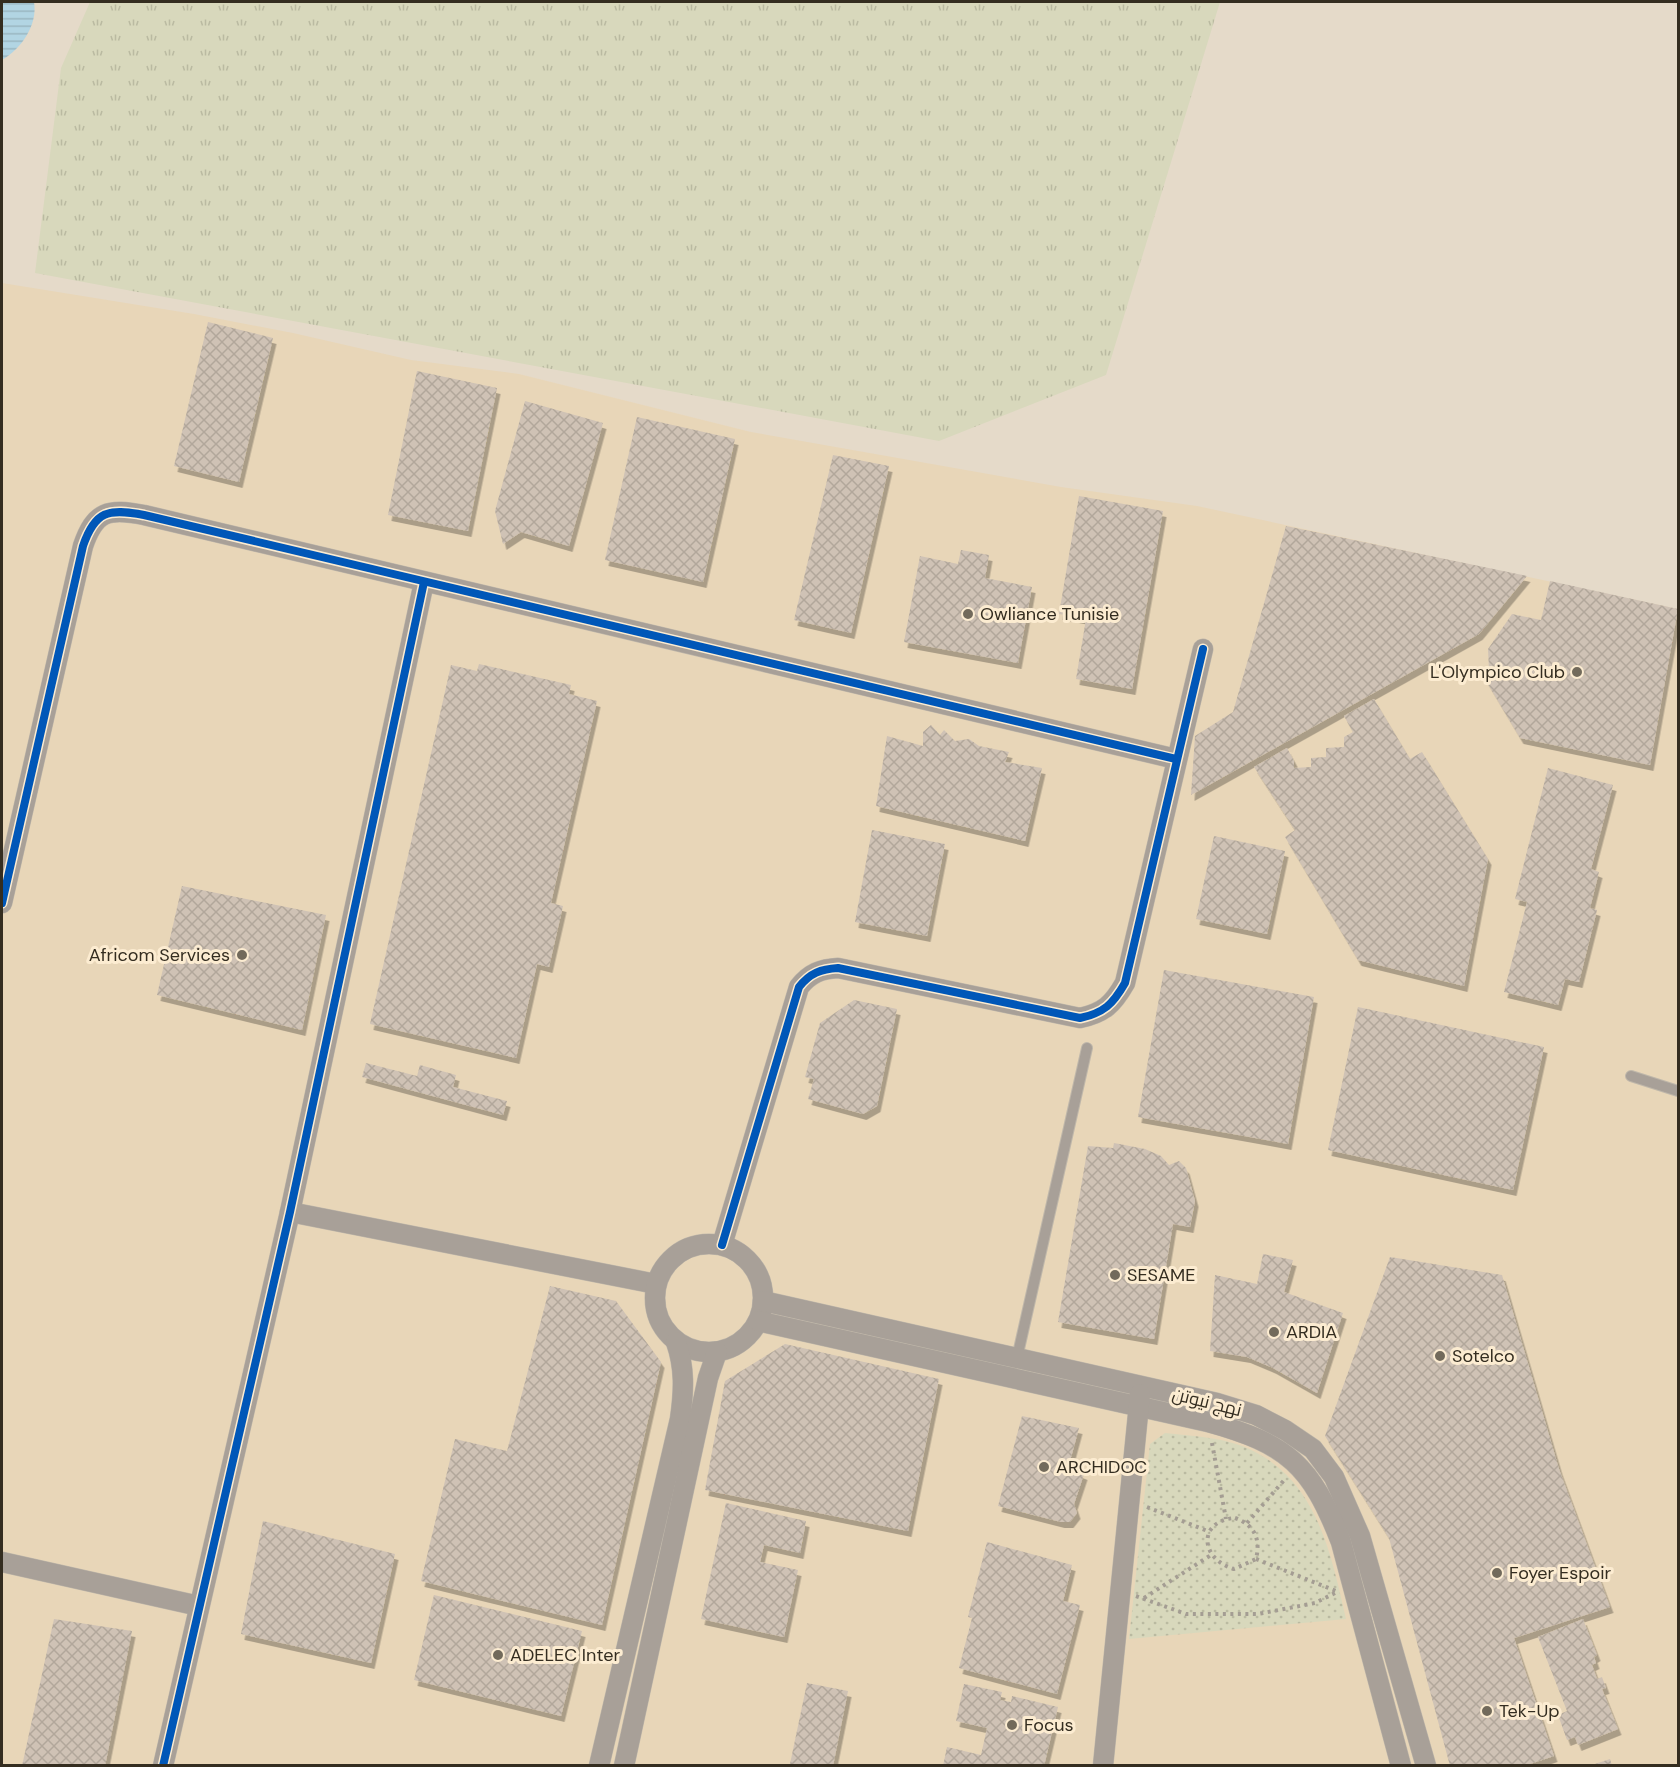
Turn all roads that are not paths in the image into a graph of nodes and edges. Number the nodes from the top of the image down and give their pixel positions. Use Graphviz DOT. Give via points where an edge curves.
graph roads {
  1 [pos="424,582"];
  2 [pos="1203,649"];
  3 [pos="1176,759"];
  4 [pos="2,903"];
  5 [pos="1087,1048"];
  6 [pos="1631,1076"];
  7 [pos="1678,1090"];
  8 [pos="290,1212"];
  9 [pos="722,1245"];
  10 [pos="656,1284"];
  11 [pos="763,1301"];
  12 [pos="758,1321"];
  13 [pos="676,1342"];
  14 [pos="717,1352"];
  15 [pos="1017,1358"];
  16 [pos="1140,1386"];
  17 [pos="1139,1406"];
  18 [pos="1301,1441"];
  19 [pos="1295,1461"];
  20 [pos="2,1562"];
  21 [pos="198,1606"];
  22 [pos="164,1766"];
  23 [pos="599,1766"];
  24 [pos="624,1766"];
  25 [pos="1103,1766"];
  26 [pos="1401,1766"];
  27 [pos="1426,1766"];
  1 -- 3 [label="street"];
  1 -- 4 [label="street" via="144,515 119,512 96,518 83,546"];
  1 -- 8 [label="street"];
  2 -- 3 [label="street"];
  3 -- 9 [label="street" via="1125,983 1114,1002 1099,1014 1080,1018 838,968 807,976 799,987"];
  5 -- 15 [label="lane"];
  6 -- 7 [label="lane"];
  8 -- 10 [label="street"];
  8 -- 21 [label="street"];
  9 -- 10 [label="street" via="701,1243 681,1250 665,1265"];
  9 -- 11 [label="street" via="741,1254 756,1269"];
  10 -- 13 [label="street" via="655,1305 662,1326"];
  11 -- 12 [label="street"];
  11 -- 15 [label="street, نهج نيوتن"];
  12 -- 14 [label="street" via="737,1345"];
  12 -- 17 [label="street, نهج نيوتن"];
  13 -- 14 [label="street" via="696,1351"];
  13 -- 23 [label="street" via="684,1387 680,1419"];
  14 -- 24 [label="street" via="708,1378"];
  15 -- 16 [label="street, نهج نيوتن"];
  16 -- 17 [label="street"];
  16 -- 18 [label="street, نهج نيوتن" via="1256,1415"];
  17 -- 19 [label="street, نهج نيوتن" via="1249,1433"];
  17 -- 25 [label="street"];
  18 -- 19 [label="street"];
  18 -- 27 [label="street, نهج نيوتن" via="1313,1449 1334,1477 1360,1536"];
  19 -- 26 [label="street, نهج نيوتن" via="1317,1487 1331,1516 1345,1588"];
  20 -- 21 [label="street"];
  21 -- 22 [label="street"];
}
